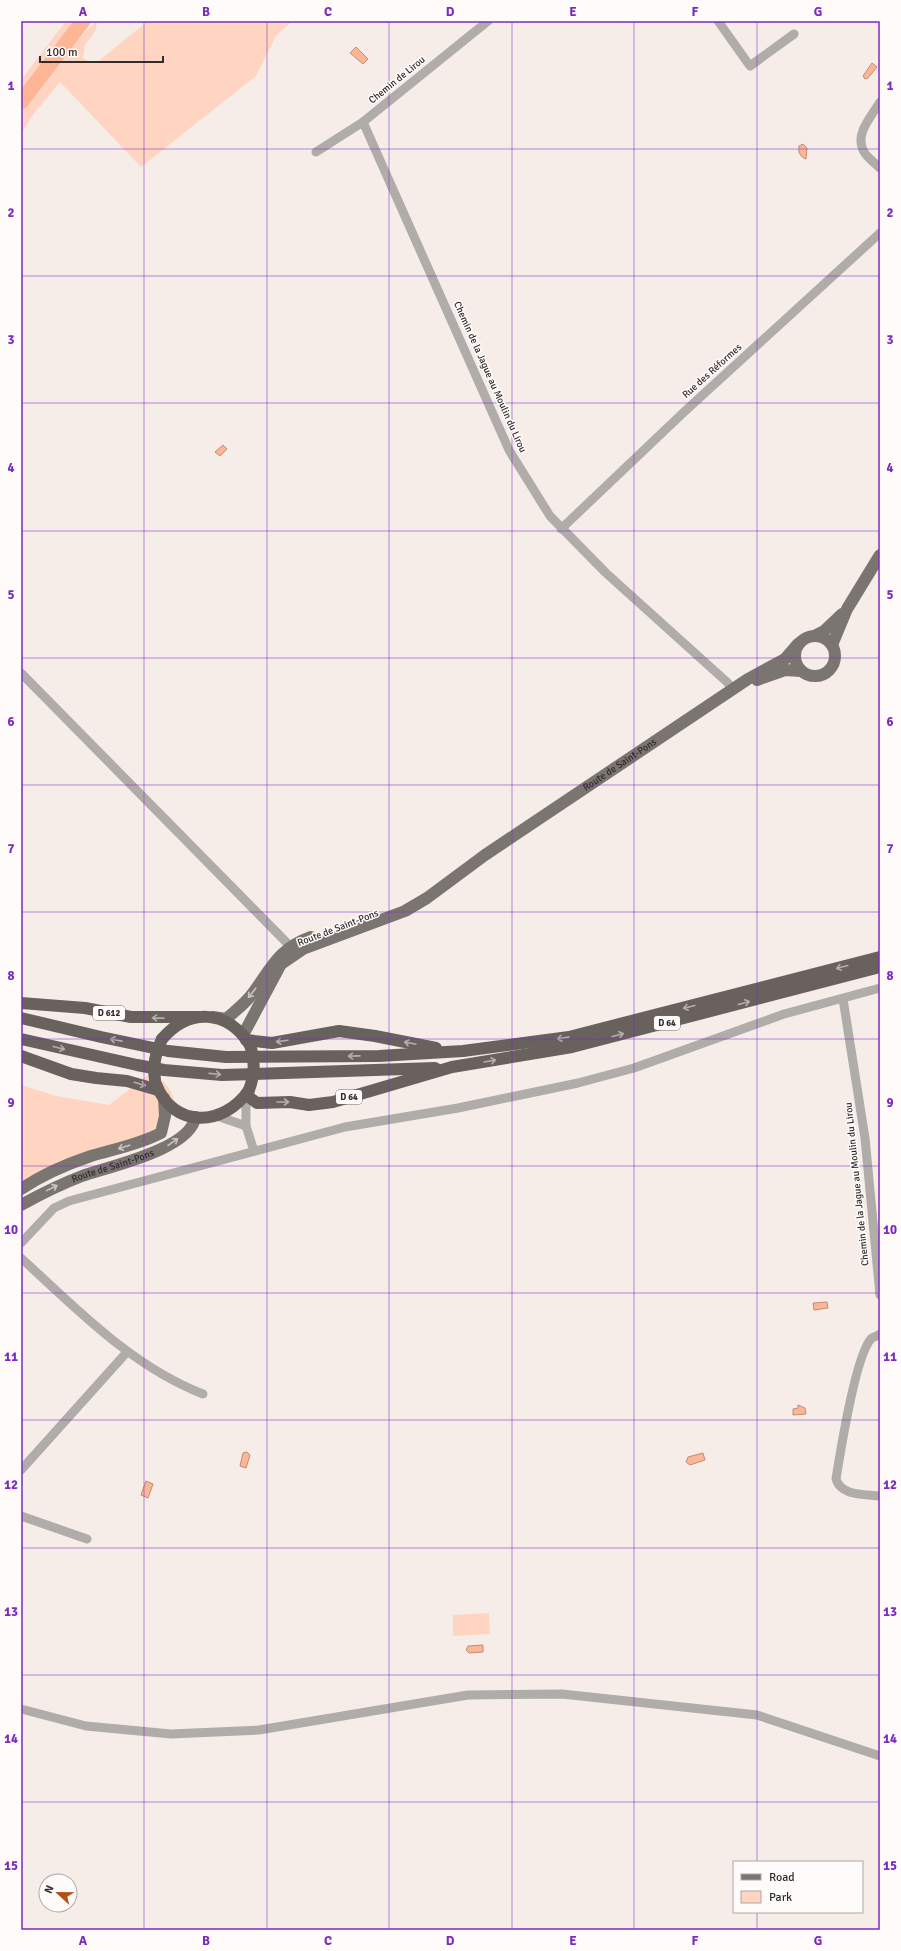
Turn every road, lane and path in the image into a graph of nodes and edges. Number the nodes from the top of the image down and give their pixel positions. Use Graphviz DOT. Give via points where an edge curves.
graph roads {
  1 [pos="488,21"];
  2 [pos="718,21"];
  3 [pos="794,34"];
  4 [pos="880,102"];
  5 [pos="363,122"];
  6 [pos="316,152"];
  7 [pos="880,168"];
  8 [pos="880,233"];
  9 [pos="561,529"];
  10 [pos="880,555"];
  11 [pos="847,609"];
  12 [pos="816,635"];
  13 [pos="798,644"];
  14 [pos="832,645"];
  15 [pos="801,671"];
  16 [pos="21,673"];
  17 [pos="734,689"];
  18 [pos="291,951"];
  19 [pos="880,957"];
  20 [pos="880,967"];
  21 [pos="880,988"];
  22 [pos="843,999"];
  23 [pos="21,1003"];
  24 [pos="197,1017"];
  25 [pos="211,1017"];
  26 [pos="21,1018"];
  27 [pos="21,1039"];
  28 [pos="246,1040"];
  29 [pos="463,1051"];
  30 [pos="21,1056"];
  31 [pos="452,1067"];
  32 [pos="159,1090"];
  33 [pos="246,1095"];
  34 [pos="218,1116"];
  35 [pos="195,1117"];
  36 [pos="246,1126"];
  37 [pos="254,1151"];
  38 [pos="21,1189"];
  39 [pos="21,1205"];
  40 [pos="21,1243"];
  41 [pos="21,1258"];
  42 [pos="880,1295"];
  43 [pos="880,1334"];
  44 [pos="127,1352"];
  45 [pos="203,1394"];
  46 [pos="21,1470"];
  47 [pos="880,1496"];
  48 [pos="21,1516"];
  49 [pos="87,1539"];
  50 [pos="21,1709"];
  51 [pos="880,1756"];
  1 -- 5 [label="street, Chemin de Lirou"];
  2 -- 3 [label="street" via="750,66"];
  4 -- 7 [label="street" via="864,128 860,143 863,151"];
  5 -- 6 [label="street, Chemin de Lirou"];
  5 -- 9 [label="street, Chemin de la Jague au Moulin du Lirou" via="509,450 550,516"];
  8 -- 9 [label="street, Rue des Réformes" via="684,412"];
  9 -- 17 [label="street, Chemin de la Jague au Moulin du Lirou"];
  10 -- 11 [label="main road"];
  11 -- 12 [label="main road"];
  11 -- 14 [label="main road"];
  12 -- 13 [label="main road" via="806,637"];
  12 -- 14 [label="main road" via="826,638"];
  13 -- 15 [label="main road" via="794,658"];
  13 -- 17 [label="main road, Route de Saint-Pons" via="785,659"];
  14 -- 15 [label="main road" via="835,659 826,673 812,676"];
  15 -- 17 [label="main road, Route de Saint-Pons" via="785,670"];
  16 -- 18 [label="street"];
  17 -- 18 [label="main road, Route de Saint-Pons" via="485,855 406,911 303,949"];
  18 -- 25 [label="main road, Route de Saint-Pons, one-way" via="278,957 252,994 226,1019"];
  18 -- 28 [label="main road, Route de Saint-Pons" via="281,964"];
  19 -- 29 [label="highway, D 64, one-way" via="569,1037"];
  31 -- 20 [label="highway, D 64, one-way" via="572,1047"];
  21 -- 22 [label="street"];
  22 -- 37 [label="street" via="784,1014 634,1068 578,1083 458,1108 345,1126"];
  22 -- 42 [label="street, Chemin de la Jague au Moulin du Lirou" via="865,1138"];
  24 -- 23 [label="highway, D 612, one-way" via="131,1017 85,1008"];
  24 -- 25 [label="highway"];
  24 -- 32 [label="highway, bridge" via="183,1021 171,1029 162,1040 153,1066"];
  25 -- 28 [label="highway" via="234,1026"];
  29 -- 26 [label="highway, one-way" via="379,1056 226,1057 168,1051"];
  27 -- 31 [label="highway, one-way" via="137,1065 222,1075"];
  29 -- 28 [label="highway, D 64, one-way" via="339,1031 272,1043"];
  28 -- 33 [label="highway, bridge" via="254,1056 255,1068"];
  30 -- 32 [label="highway, one-way" via="71,1074 127,1081"];
  33 -- 31 [label="highway, D 64, one-way" via="257,1102 309,1105 333,1102"];
  32 -- 35 [label="highway" via="172,1107 183,1114"];
  32 -- 38 [label="main road, Route de Saint-Pons, one-way" via="165,1116 161,1133 148,1140 91,1156 60,1168"];
  33 -- 34 [label="highway" via="231,1110"];
  33 -- 36 [label="street"];
  34 -- 35 [label="highway"];
  34 -- 36 [label="street"];
  39 -- 35 [label="main road, Route de Saint-Pons, one-way" via="53,1187 164,1148 186,1132"];
  36 -- 37 [label="street"];
  37 -- 40 [label="street" via="69,1201 54,1208"];
  41 -- 44 [label="street"];
  43 -- 47 [label="street" via="871,1338 861,1358 844,1430 836,1479 838,1486 844,1491"];
  44 -- 45 [label="street" via="164,1376"];
  44 -- 46 [label="street"];
  48 -- 49 [label="street"];
  50 -- 51 [label="street" via="86,1726 171,1734 258,1730 468,1695 562,1694 756,1715"];
}
